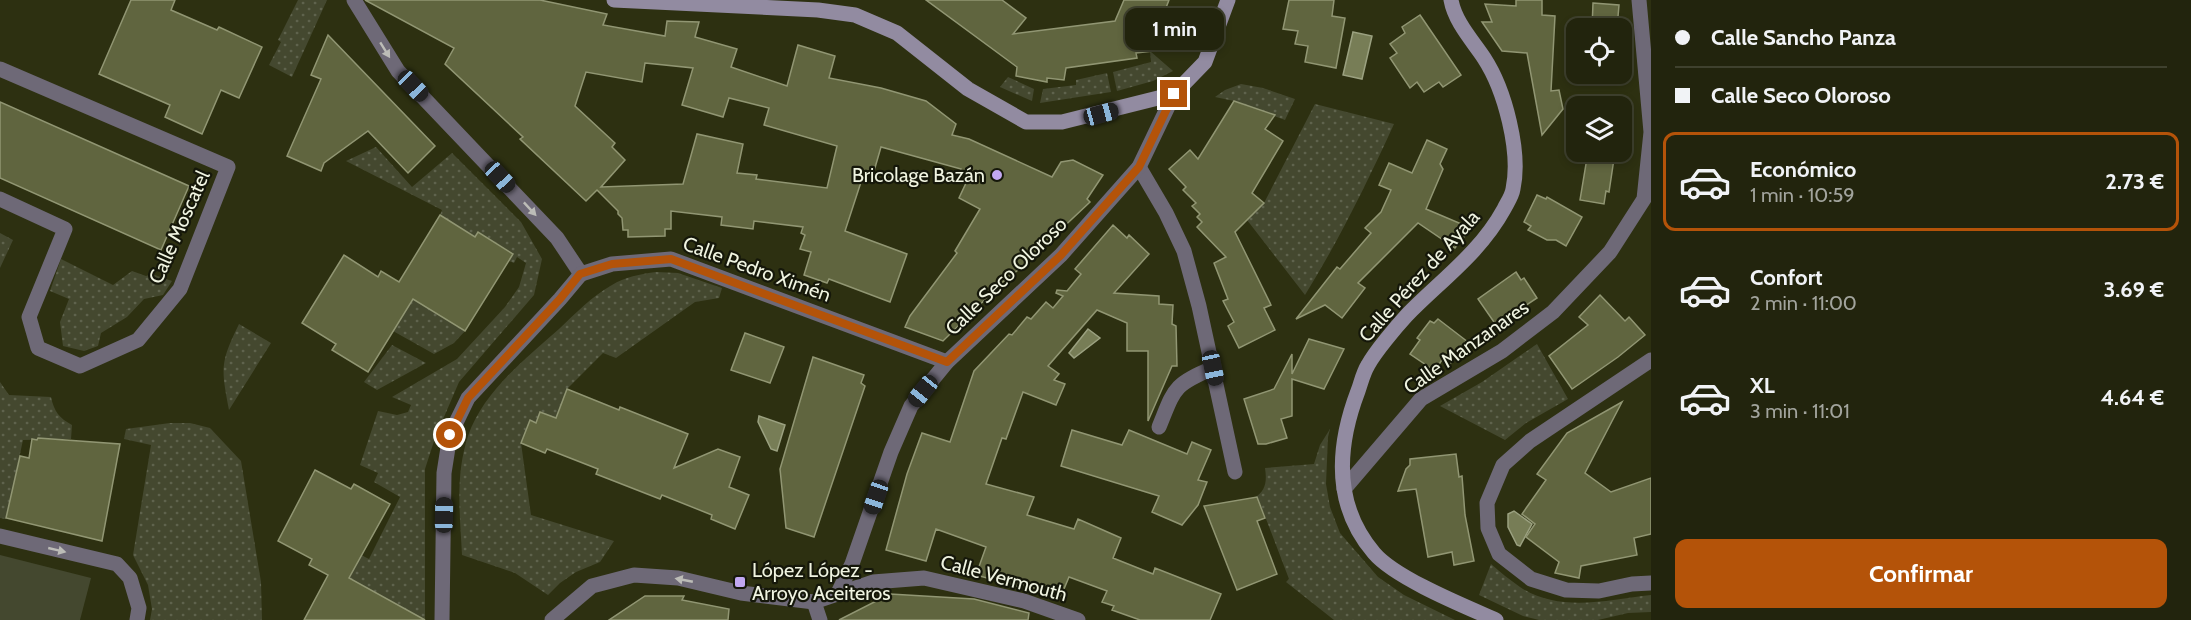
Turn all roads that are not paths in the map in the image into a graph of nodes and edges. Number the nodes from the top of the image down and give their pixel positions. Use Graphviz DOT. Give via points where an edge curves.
graph roads {
  1 [pos="354,0"];
  2 [pos="614,0"];
  3 [pos="1228,0"];
  4 [pos="1451,0"];
  5 [pos="1639,0"];
  6 [pos="820,5"];
  7 [pos="0,69"];
  8 [pos="1174,94"];
  9 [pos="1139,167"];
  10 [pos="0,199"];
  11 [pos="580,274"];
  12 [pos="1651,360"];
  13 [pos="947,362"];
  14 [pos="1213,368"];
  15 [pos="1159,427"];
  16 [pos="1235,472"];
  17 [pos="1344,489"];
  18 [pos="0,536"];
  19 [pos="1651,583"];
  20 [pos="838,593"];
  21 [pos="814,602"];
  22 [pos="137,620"];
  23 [pos="442,620"];
  24 [pos="552,620"];
  25 [pos="820,620"];
  26 [pos="1078,620"];
  27 [pos="1496,620"];
  1 -- 11 [label="street, one-way" via="399,71 557,238"];
  2 -- 6 [label="street"];
  3 -- 8 [label="street" via="1205,62"];
  4 -- 17 [label="street, Calle Pérez de Ayala" via="1503,97 1515,161 1513,190 1496,224 1460,267 1406,316 1368,365 1350,411 1341,456"];
  5 -- 17 [label="street, Calle Manzanares" via="1651,132 1644,199 1610,252 1553,312 1502,351 1421,399"];
  6 -- 8 [label="street" via="897,33 968,89 1026,122 1062,122"];
  7 -- 10 [label="street, Calle Moscatel" via="228,167 180,289 138,339 80,366 38,348 28,317 66,229"];
  8 -- 9 [label="street, Calle Seco Oloroso"];
  9 -- 13 [label="street, Calle Seco Oloroso" via="1061,255"];
  9 -- 14 [label="street" via="1184,251"];
  11 -- 13 [label="street, Calle Pedro Ximén" via="612,264 671,259"];
  11 -- 23 [label="street" via="468,398 450,435 444,473"];
  12 -- 19 [label="street" via="1530,441 1503,465 1487,503 1488,528 1499,554 1532,579 1566,590 1599,591"];
  13 -- 20 [label="street, Calle Seco Oloroso" via="911,406"];
  14 -- 15 [label="street" via="1186,380 1173,391"];
  14 -- 16 [label="street"];
  17 -- 27 [label="street, Calle Pérez de Ayala" via="1353,523 1374,554 1396,572"];
  18 -- 22 [label="street, one-way" via="117,564 130,578 139,608"];
  20 -- 21 [label="street, Calle Vermouth"];
  20 -- 26 [label="street, Calle Vermouth" via="873,582 924,578 1024,601"];
  21 -- 24 [label="street, one-way" via="741,593 678,578 634,575 592,586"];
  21 -- 25 [label="street"];
}
